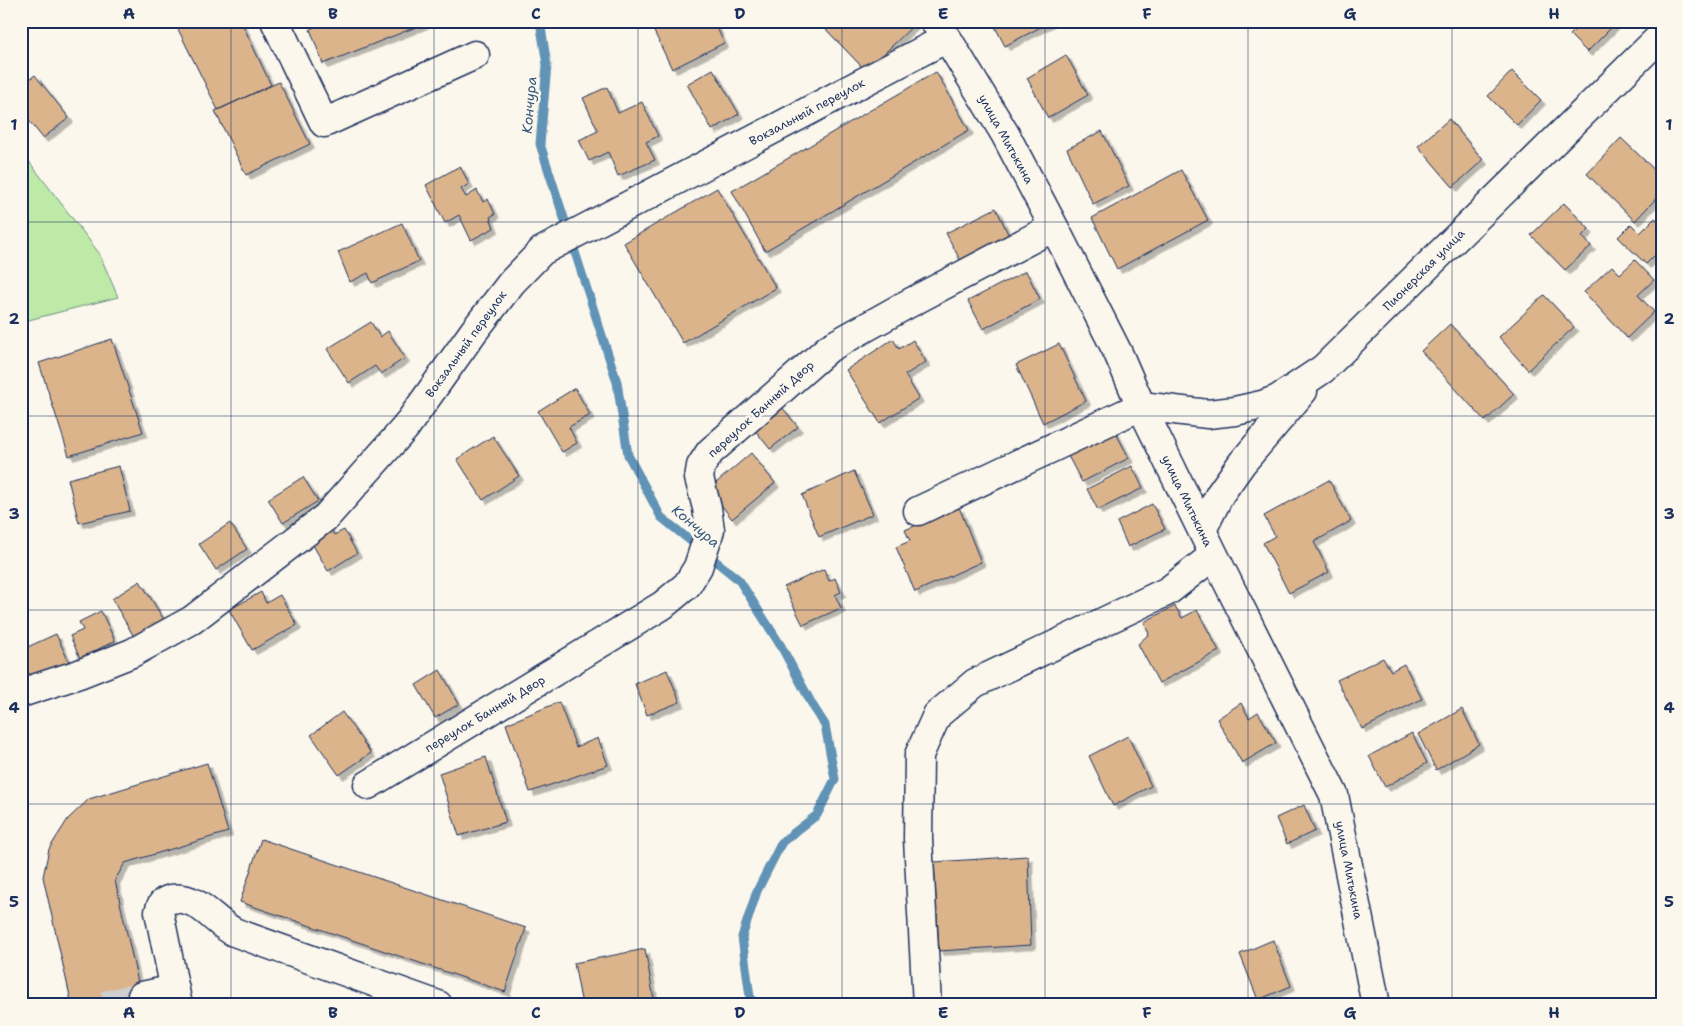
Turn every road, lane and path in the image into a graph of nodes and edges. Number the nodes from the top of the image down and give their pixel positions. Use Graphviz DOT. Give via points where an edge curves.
graph roads {
  1 [pos="275,21"];
  2 [pos="1659,21"];
  3 [pos="1662,25"];
  4 [pos="941,30"];
  5 [pos="1662,35"];
  6 [pos="475,55"];
  7 [pos="1054,227"];
  8 [pos="1323,369"];
  9 [pos="1141,406"];
  10 [pos="918,511"];
  11 [pos="1202,530"];
  12 [pos="1214,555"];
  13 [pos="21,693"];
  14 [pos="368,785"];
  15 [pos="142,996"];
  16 [pos="176,997"];
  17 [pos="438,1005"];
  18 [pos="927,1005"];
  19 [pos="1376,1005"];
  1 -- 6 [label="street" via="324,123"];
  2 -- 3 [label="street"];
  4 -- 7 [label="street, улица Митькина" via="1005,134"];
  4 -- 13 [label="street, Вокзальный переулок" via="607,218 542,251 484,317 405,428 326,517 192,620 132,653"];
  5 -- 8 [label="street, Пионерская улица"];
  7 -- 9 [label="street, улица Митькина"];
  7 -- 14 [label="street, переулок Банный Двор" via="829,348 727,436 701,466 699,478 710,530 698,567 687,585 663,605"];
  8 -- 9 [label="street, Пионерская улица" via="1278,399 1235,411 1208,414"];
  8 -- 11 [label="street" via="1242,463 1220,494"];
  9 -- 10 [label="street"];
  9 -- 11 [label="street, улица Митькина"];
  11 -- 12 [label="street, улица Митькина"];
  12 -- 18 [label="street" via="1168,591 974,683 937,714 919,755 918,839"];
  12 -- 19 [label="street, улица Митькина" via="1334,795"];
  15 -- 16 [label="street"];
  16 -- 17 [label="street" via="159,912 161,904 178,898 187,899 234,932"];
}
